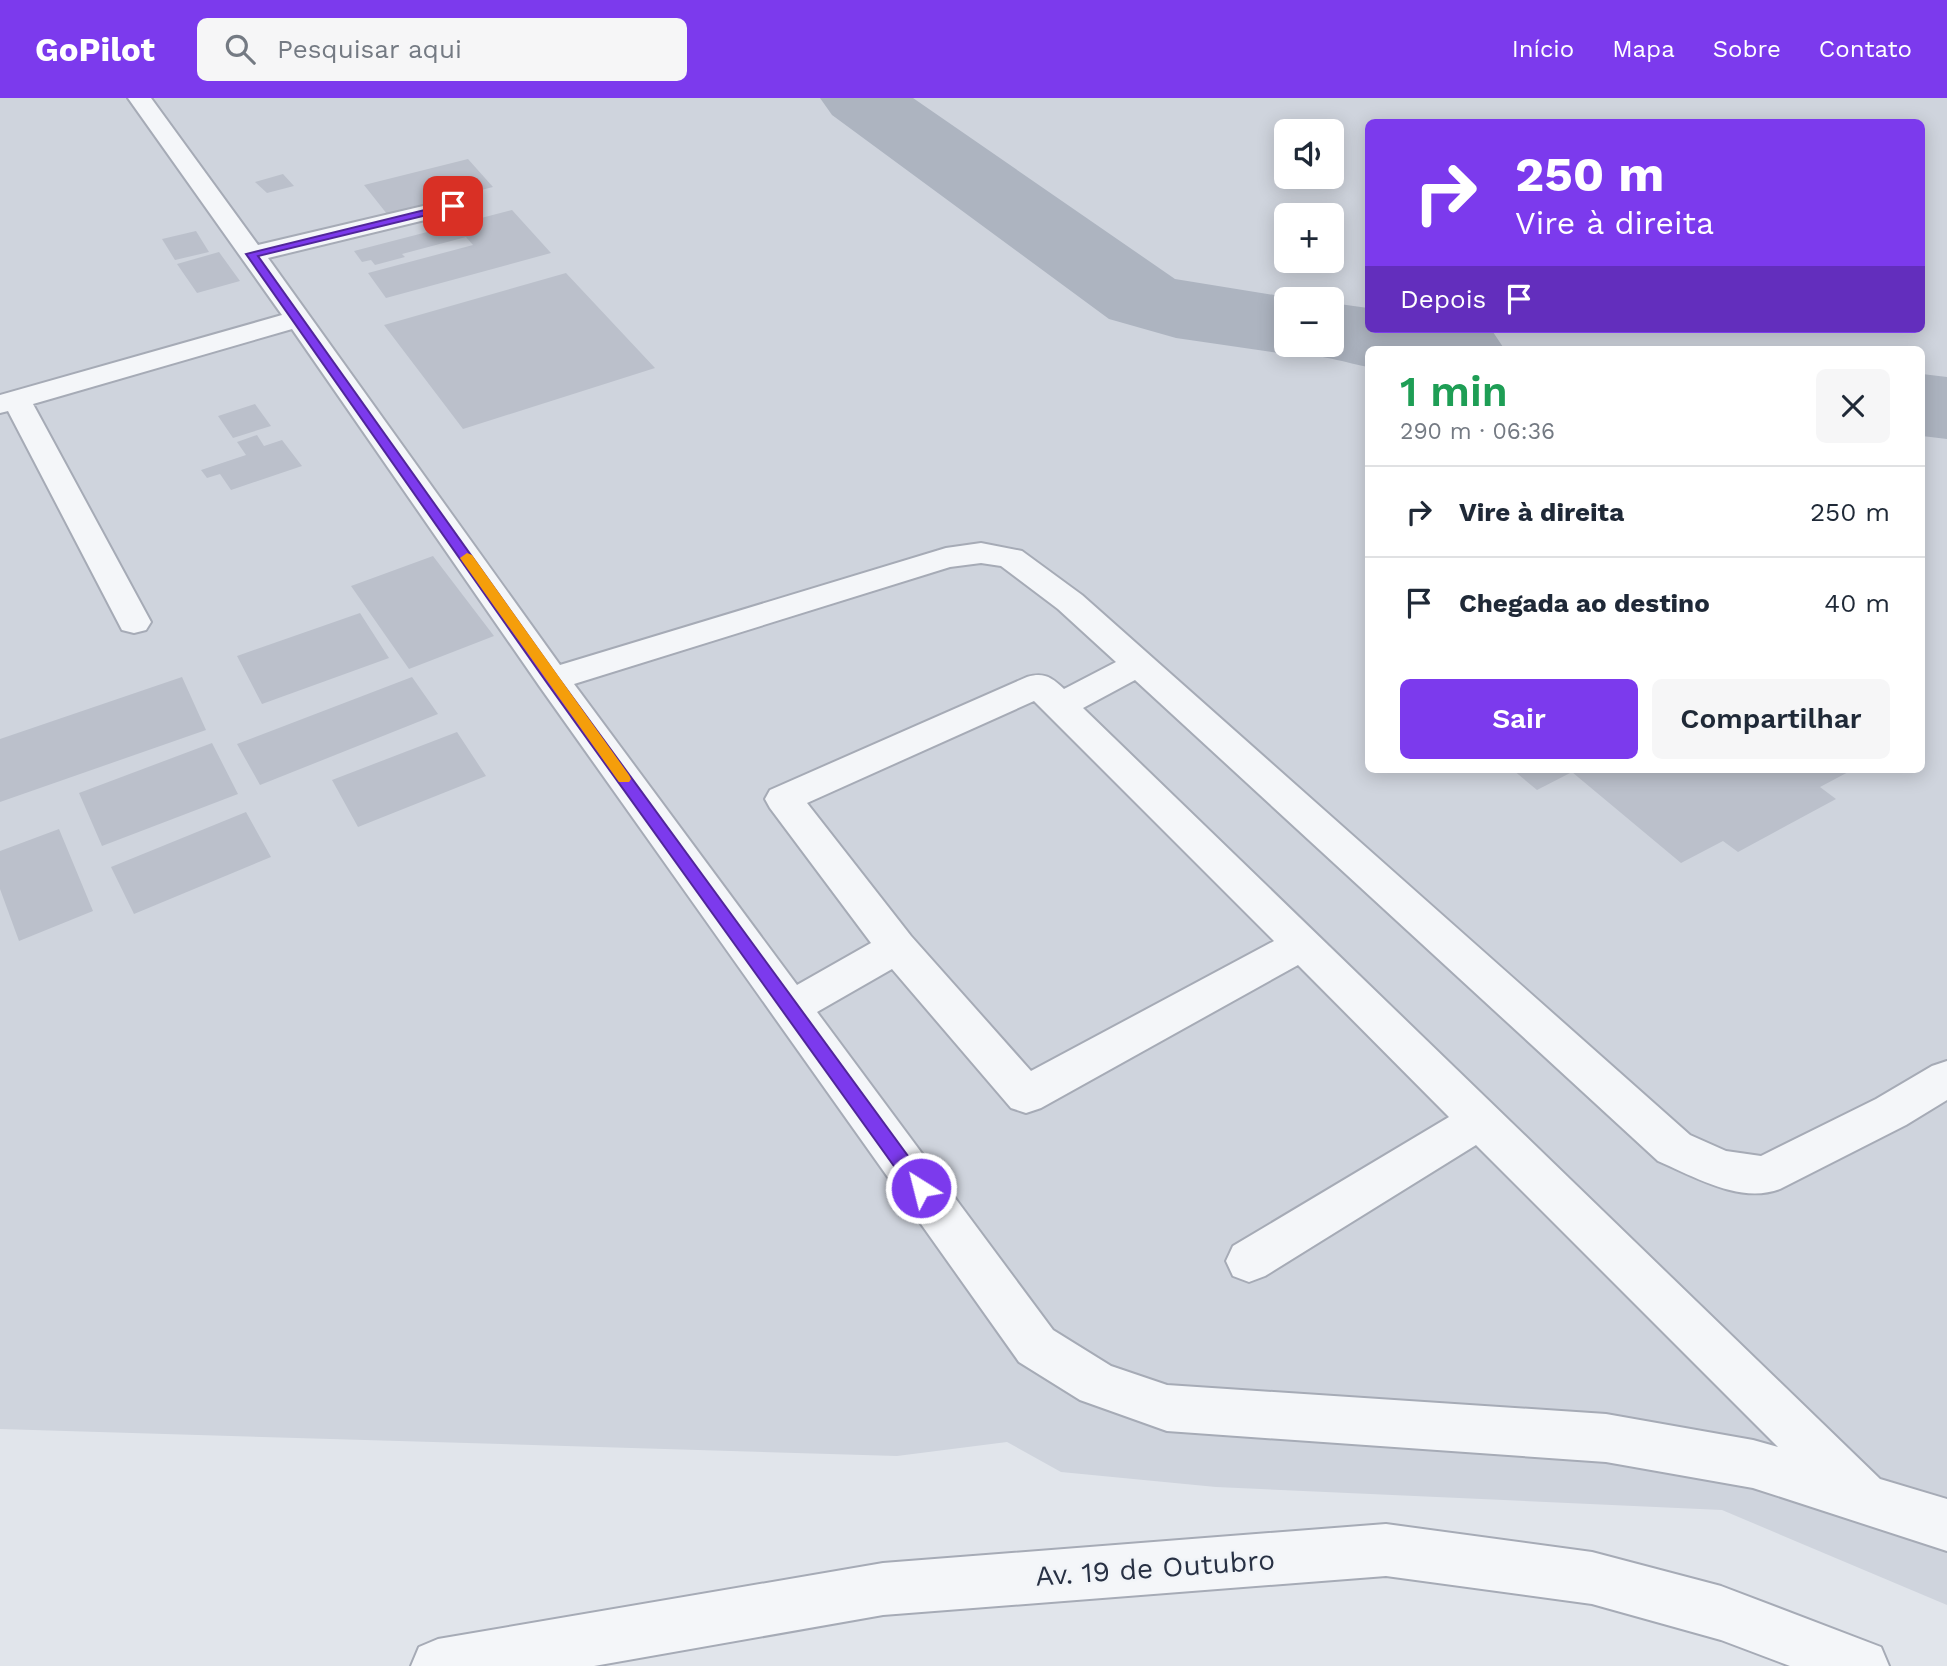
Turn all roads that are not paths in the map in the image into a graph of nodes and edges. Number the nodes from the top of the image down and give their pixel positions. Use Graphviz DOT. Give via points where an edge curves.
graph roads {
  1 [pos="139,98"];
  2 [pos="453,206"];
  3 [pos="252,254"];
  4 [pos="299,319"];
  5 [pos="8,402"];
  6 [pos="134,622"];
  7 [pos="1139,664"];
  8 [pos="552,679"];
  9 [pos="1059,706"];
  10 [pos="1302,944"];
  11 [pos="897,947"];
  12 [pos="790,1007"];
  13 [pos="1947,1078"];
  14 [pos="1480,1120"];
  15 [pos="1249,1261"];
  16 [pos="1867,1501"];
  17 [pos="1947,1525"];
  18 [pos="438,1666"];
  19 [pos="1862,1666"];
  1 -- 3 [label="street"];
  2 -- 3 [label="street"];
  3 -- 4 [label="street"];
  4 -- 5 [label="street"];
  4 -- 8 [label="street"];
  5 -- 6 [label="street"];
  7 -- 8 [label="street" via="1070,602 1011,558 981,553 946,558"];
  7 -- 9 [label="street"];
  7 -- 13 [label="street" via="1674,1148 1722,1168 1764,1176 1891,1112"];
  8 -- 12 [label="street"];
  9 -- 10 [label="street"];
  9 -- 11 [label="street" via="1039,685 783,799"];
  10 -- 11 [label="street" via="1026,1095"];
  10 -- 14 [label="street"];
  11 -- 12 [label="street"];
  12 -- 16 [label="street" via="1035,1346 1097,1384 1167,1408 1606,1438 1753,1464"];
  14 -- 15 [label="street"];
  14 -- 16 [label="street"];
  16 -- 17 [label="street"];
  18 -- 19 [label="street, Av. 19 de Outubro" via="883,1589 1386,1550 1592,1578 1721,1613"];
}
